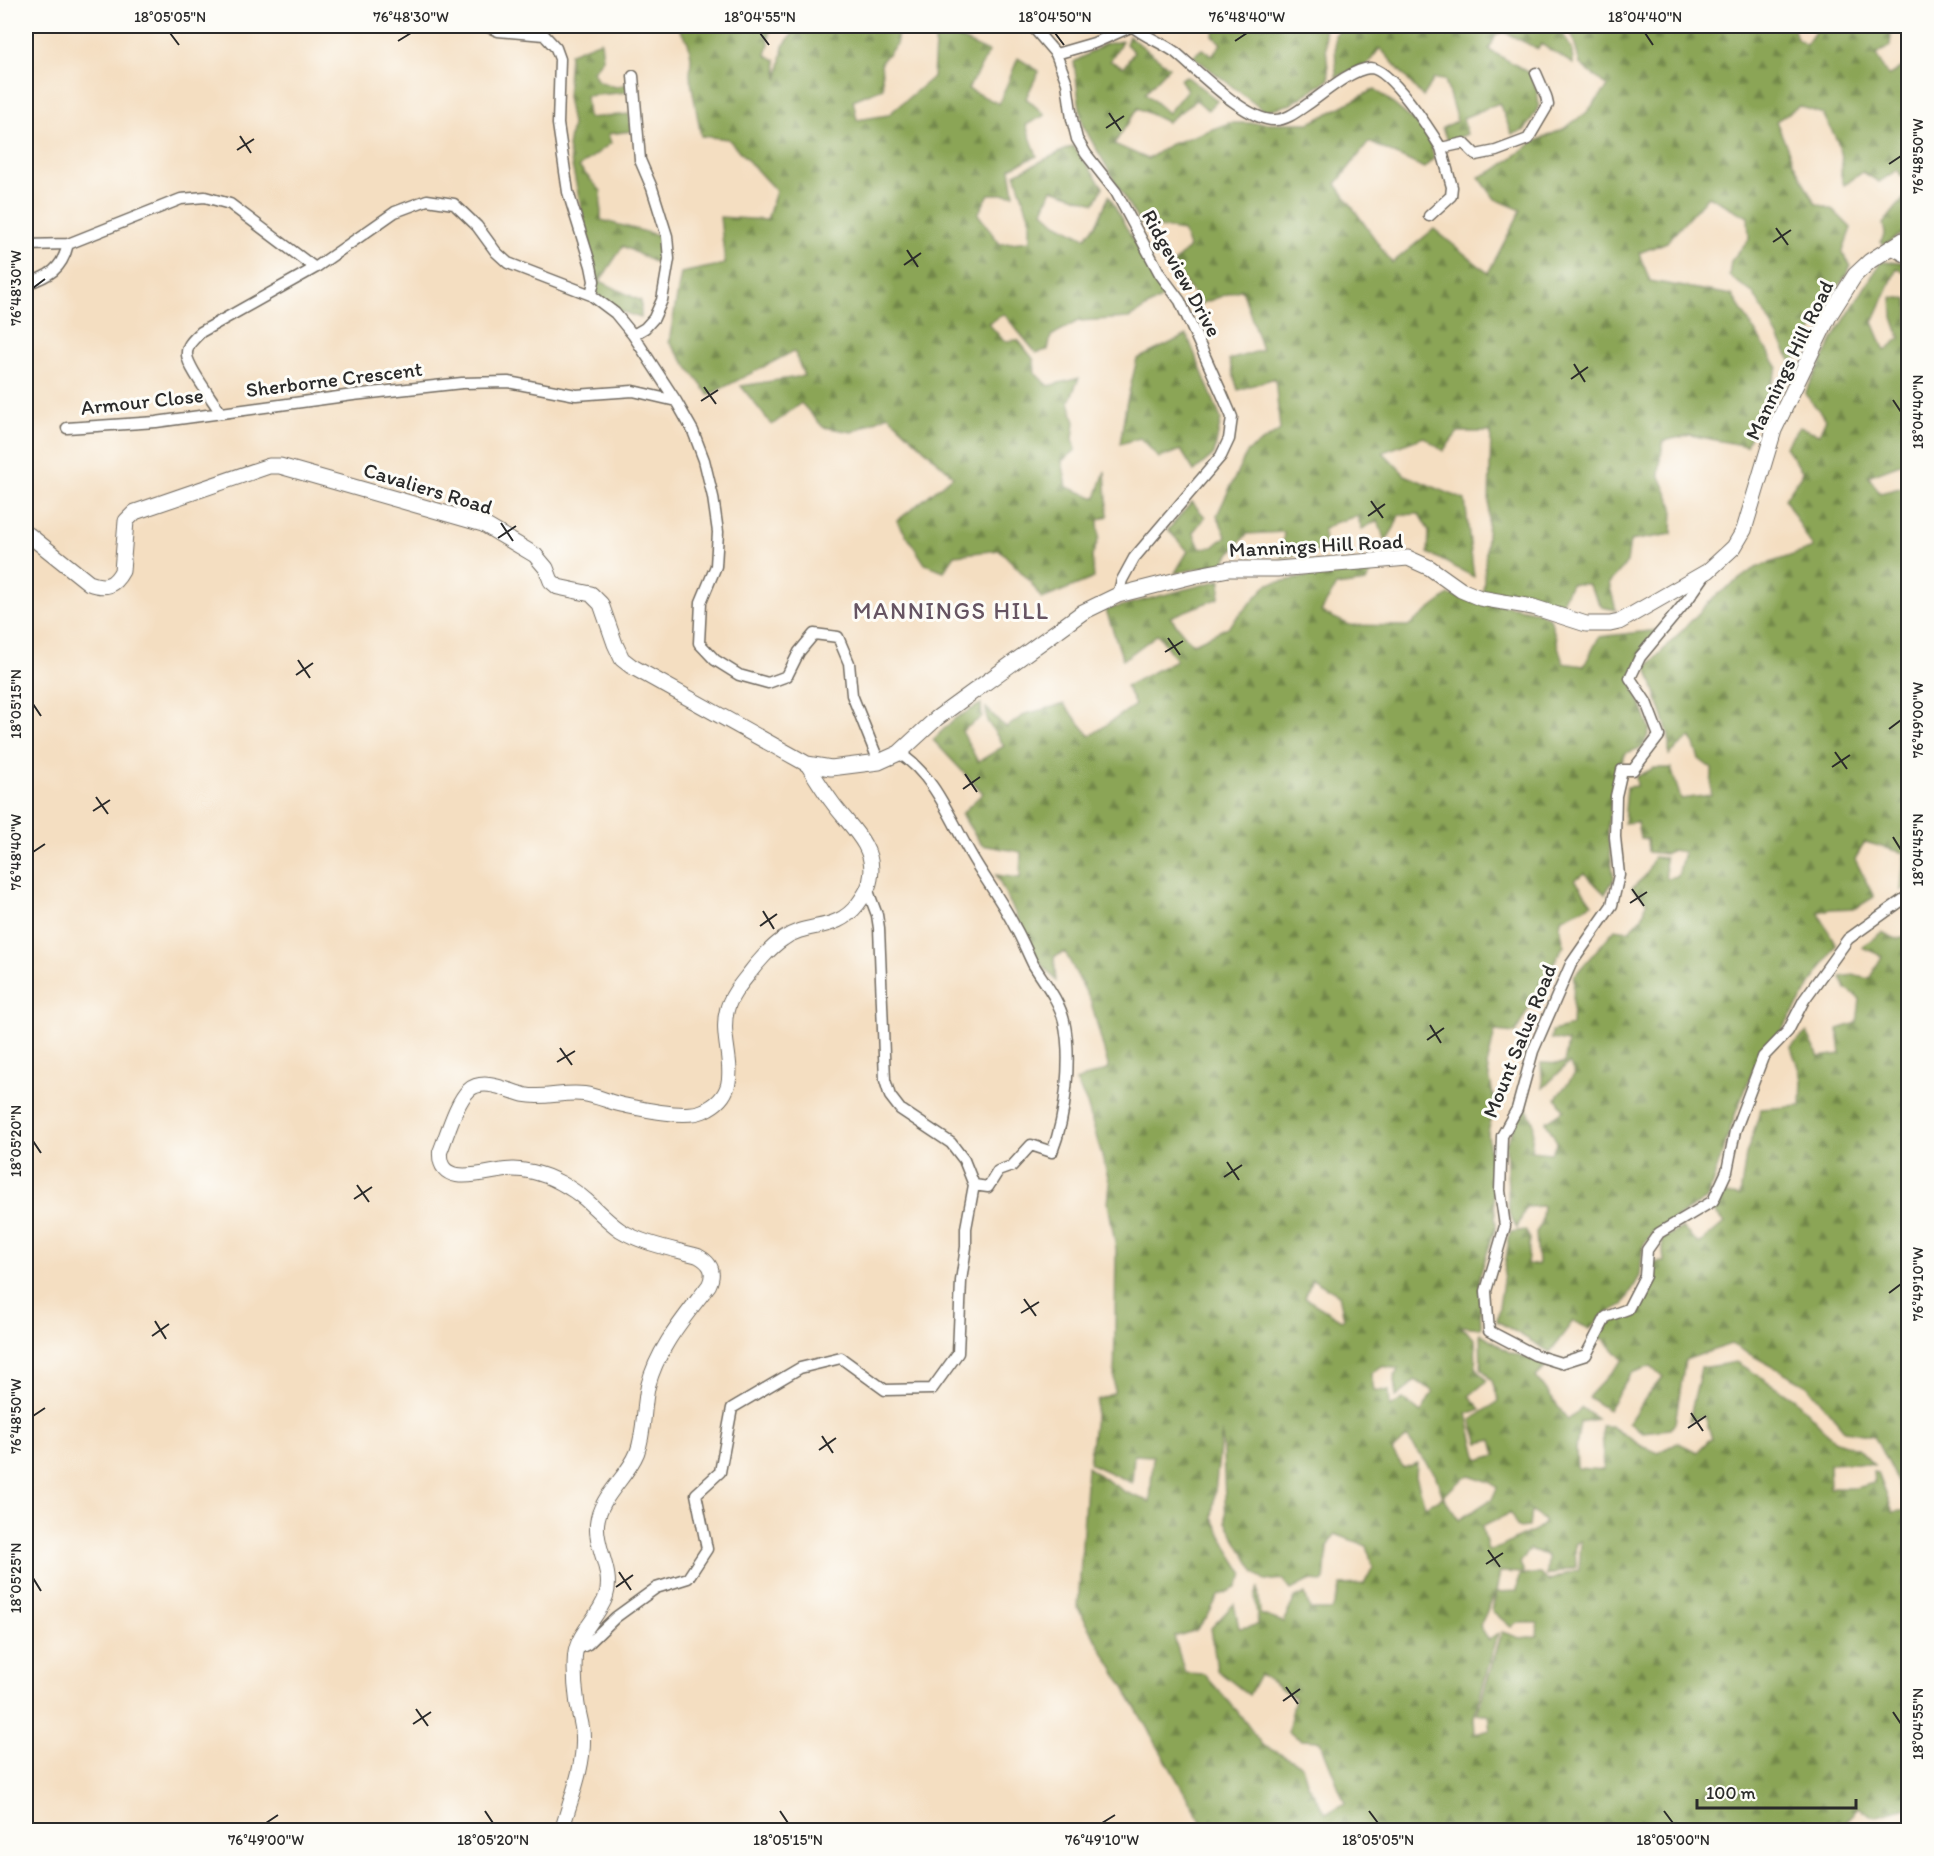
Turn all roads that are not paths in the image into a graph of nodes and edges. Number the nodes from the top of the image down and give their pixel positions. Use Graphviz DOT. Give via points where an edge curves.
graph roads {
  1 [pos="486,26"];
  2 [pos="1032,26"];
  3 [pos="1133,26"];
  4 [pos="1056,54"];
  5 [pos="1536,73"];
  6 [pos="633,76"];
  7 [pos="1441,148"];
  8 [pos="1429,216"];
  9 [pos="1908,237"];
  10 [pos="68,244"];
  11 [pos="26,245"];
  12 [pos="1892,249"];
  13 [pos="1908,258"];
  14 [pos="315,268"];
  15 [pos="26,284"];
  16 [pos="591,295"];
  17 [pos="633,335"];
  18 [pos="676,401"];
  19 [pos="220,412"];
  20 [pos="67,428"];
  21 [pos="26,534"];
  22 [pos="1708,570"];
  23 [pos="1118,595"];
  24 [pos="899,753"];
  25 [pos="879,762"];
  26 [pos="807,764"];
  27 [pos="868,891"];
  28 [pos="1908,896"];
  29 [pos="974,1185"];
  30 [pos="575,1655"];
  31 [pos="562,1830"];
  1 -- 16 [label="street" via="498,31 544,35 556,48 560,59 558,124 568,192 594,281"];
  2 -- 4 [label="street, Ridgeview Drive"];
  3 -- 4 [label="street"];
  3 -- 7 [label="street" via="1172,50 1241,107 1256,117 1274,121 1287,118 1351,74 1369,68 1380,71 1393,82"];
  4 -- 23 [label="street, Ridgeview Drive" via="1077,139 1116,192 1160,274 1180,301 1232,417 1229,439 1221,456 1134,558"];
  5 -- 7 [label="street" via="1548,105 1528,140 1476,155 1464,143"];
  6 -- 17 [label="street" via="640,160 667,236 669,259 662,300 654,318"];
  7 -- 8 [label="street" via="1451,196"];
  9 -- 12 [label="main road, Mannings Hill Road"];
  10 -- 11 [label="street"];
  10 -- 14 [label="street" via="181,199 205,196 230,204"];
  10 -- 15 [label="street" via="54,271"];
  12 -- 13 [label="street"];
  12 -- 22 [label="main road, Mannings Hill Road" via="1855,275 1829,316 1774,430 1744,530 1734,547"];
  14 -- 16 [label="street" via="395,212 427,200 454,204 508,263"];
  14 -- 19 [label="street, Sherborne Crescent" via="201,332 190,343 186,354 190,364"];
  16 -- 17 [label="street"];
  17 -- 18 [label="street"];
  18 -- 19 [label="street, Sherborne Crescent" via="633,391 576,395 508,382 462,383"];
  18 -- 25 [label="street" via="704,460 718,532 716,566 702,602 699,643 715,660 739,675 768,683 787,676 814,634 838,636 849,663 852,695"];
  19 -- 20 [label="street, Armour Close" via="156,422"];
  21 -- 26 [label="main road, Cavaliers Road" via="89,583 106,586 122,571 126,521 135,512 269,466 483,524 535,555 558,586 591,594 602,604 622,659 631,666"];
  22 -- 23 [label="main road, Mannings Hill Road" via="1610,624 1586,624 1533,607 1480,598 1408,558 1229,569"];
  22 -- 28 [label="street, Mount Salus Road" via="1640,657 1630,678 1646,702 1659,736 1633,770 1622,770 1616,796 1618,875 1612,905 1571,964 1533,1051 1517,1108 1502,1136 1500,1191 1505,1226 1486,1290 1489,1331 1535,1355 1561,1363 1586,1355 1606,1317 1628,1309 1645,1276 1647,1250 1659,1233 1713,1201 1763,1057 1788,1031 1804,1000 1848,939"];
  23 -- 24 [label="main road, Mannings Hill Road" via="1083,612 937,717"];
  24 -- 25 [label="main road, Mannings Hill Road"];
  24 -- 29 [label="street" via="912,761 944,804 1015,925 1063,1018 1067,1042 1064,1113 1052,1152 1031,1145 1012,1166 998,1172 988,1187"];
  25 -- 26 [label="main road, Mannings Hill Road" via="831,768"];
  26 -- 27 [label="street" via="872,859"];
  27 -- 29 [label="street" via="879,928 885,1080 890,1096 900,1109 951,1143 964,1160"];
  27 -- 30 [label="street" via="851,914 783,939 738,988 727,1008 725,1029 729,1086 722,1098 703,1111 685,1114 622,1105 583,1094 546,1097 477,1086 460,1101 444,1142 440,1161 450,1173 460,1176 507,1169 537,1173 573,1191 623,1231 698,1256 712,1268 709,1285 654,1364 638,1452 597,1522 607,1595 578,1641"];
  29 -- 30 [label="street" via="966,1228 958,1353 932,1389 885,1390 841,1358 800,1368 732,1408 720,1472 696,1494 706,1549 688,1578 656,1588 616,1617"];
  30 -- 31 [label="street" via="582,1763"];
}
